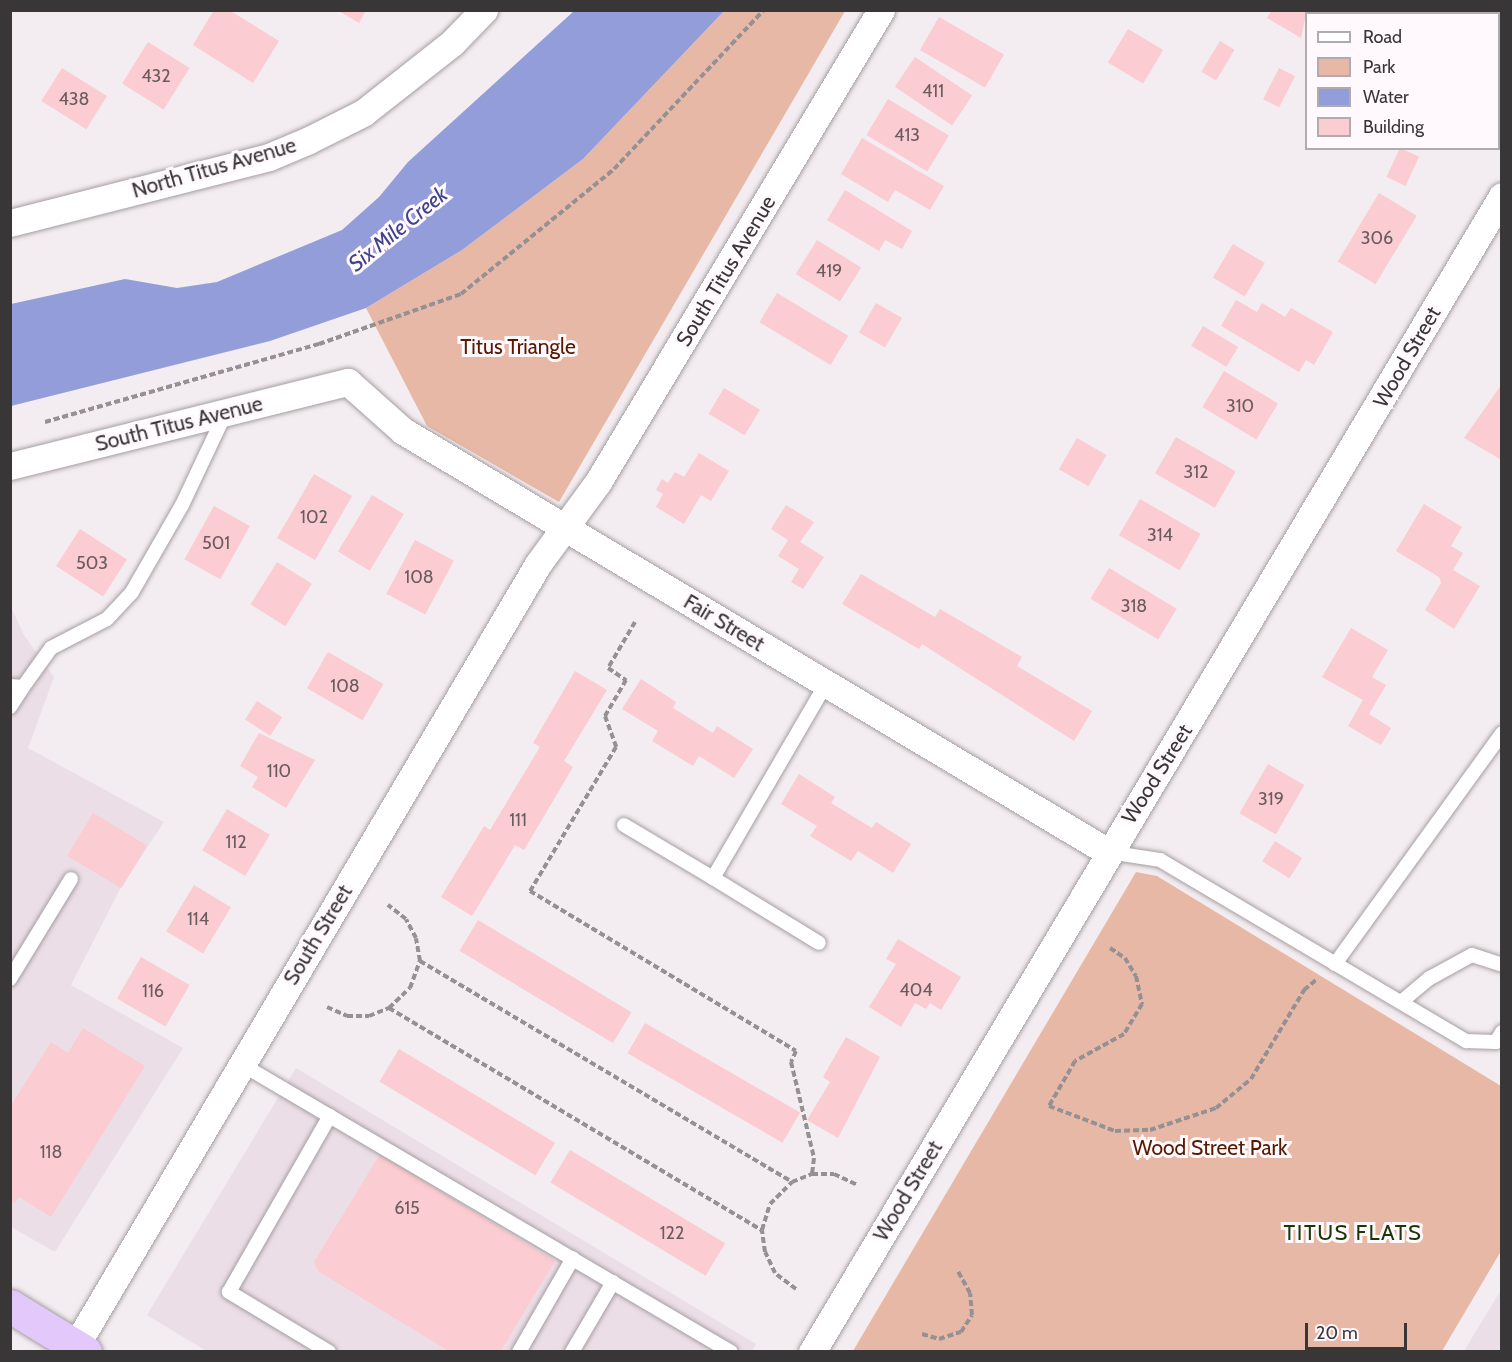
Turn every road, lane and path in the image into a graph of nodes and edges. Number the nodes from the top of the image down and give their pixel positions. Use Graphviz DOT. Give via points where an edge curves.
graph roads {
  1 [pos="484,10"];
  2 [pos="764,10"];
  3 [pos="881,10"];
  4 [pos="1502,196"];
  5 [pos="10,224"];
  6 [pos="348,382"];
  7 [pos="226,412"];
  8 [pos="33,426"];
  9 [pos="10,466"];
  10 [pos="566,529"];
  11 [pos="635,622"];
  12 [pos="826,684"];
  13 [pos="17,686"];
  14 [pos="10,707"];
  15 [pos="1502,733"];
  16 [pos="624,825"];
  17 [pos="1108,852"];
  18 [pos="713,878"];
  19 [pos="71,879"];
  20 [pos="388,904"];
  21 [pos="819,943"];
  22 [pos="1110,948"];
  23 [pos="420,961"];
  24 [pos="1335,964"];
  25 [pos="1502,965"];
  26 [pos="10,980"];
  27 [pos="1401,1002"];
  28 [pos="327,1007"];
  29 [pos="389,1008"];
  30 [pos="1500,1040"];
  31 [pos="241,1064"];
  32 [pos="330,1116"];
  33 [pos="812,1174"];
  34 [pos="792,1182"];
  35 [pos="858,1185"];
  36 [pos="762,1230"];
  37 [pos="573,1258"];
  38 [pos="958,1271"];
  39 [pos="613,1282"];
  40 [pos="796,1289"];
  41 [pos="10,1306"];
  42 [pos="921,1334"];
  43 [pos="74,1350"];
  44 [pos="329,1352"];
  45 [pos="519,1352"];
  46 [pos="572,1352"];
  47 [pos="731,1352"];
  48 [pos="812,1352"];
  1 -- 5 [label="street, North Titus Avenue" via="452,43 371,106 309,140 269,157"];
  2 -- 8 [label="path" via="614,169 461,294 319,344"];
  3 -- 10 [label="street, South Titus Avenue"];
  4 -- 17 [label="street, Wood Street"];
  6 -- 7 [label="street, South Titus Avenue"];
  6 -- 10 [label="street, Fair Street" via="403,432"];
  7 -- 9 [label="street, South Titus Avenue"];
  7 -- 13 [label="lane" via="182,505 132,592 107,619 51,648"];
  10 -- 12 [label="street, Fair Street"];
  10 -- 31 [label="street, South Street" via="538,564"];
  11 -- 33 [label="path" via="608,668 626,680 605,716 616,747 530,891 796,1051 791,1062 814,1158"];
  12 -- 17 [label="street, Fair Street"];
  12 -- 18 [label="lane"];
  13 -- 14 [label="lane"];
  15 -- 24 [label="lane"];
  16 -- 18 [label="lane"];
  17 -- 24 [label="lane" via="1160,860"];
  17 -- 48 [label="street, Wood Street"];
  18 -- 21 [label="lane"];
  19 -- 26 [label="lane"];
  20 -- 23 [label="path" via="406,920 416,938"];
  22 -- 24 [label="path" via="1125,958 1136,976 1142,1004 1124,1034 1075,1062 1049,1106 1115,1131 1150,1130 1216,1108 1251,1078 1304,990"];
  23 -- 29 [label="path" via="410,988"];
  23 -- 34 [label="path"];
  24 -- 27 [label="lane"];
  25 -- 27 [label="lane" via="1472,955 1430,978"];
  27 -- 30 [label="lane" via="1466,1041"];
  28 -- 29 [label="path" via="347,1016"];
  29 -- 36 [label="path"];
  31 -- 32 [label="lane"];
  31 -- 43 [label="street, South Street"];
  32 -- 37 [label="lane"];
  32 -- 44 [label="lane" via="229,1292"];
  33 -- 34 [label="path"];
  33 -- 35 [label="path" via="834,1174"];
  34 -- 36 [label="path" via="770,1204"];
  36 -- 40 [label="path" via="765,1252 775,1273"];
  37 -- 39 [label="lane"];
  37 -- 45 [label="lane"];
  38 -- 42 [label="path" via="970,1293 972,1315 962,1332 939,1339"];
  39 -- 46 [label="lane"];
  39 -- 47 [label="lane"];
  41 -- 43 [label="highway"];
}
